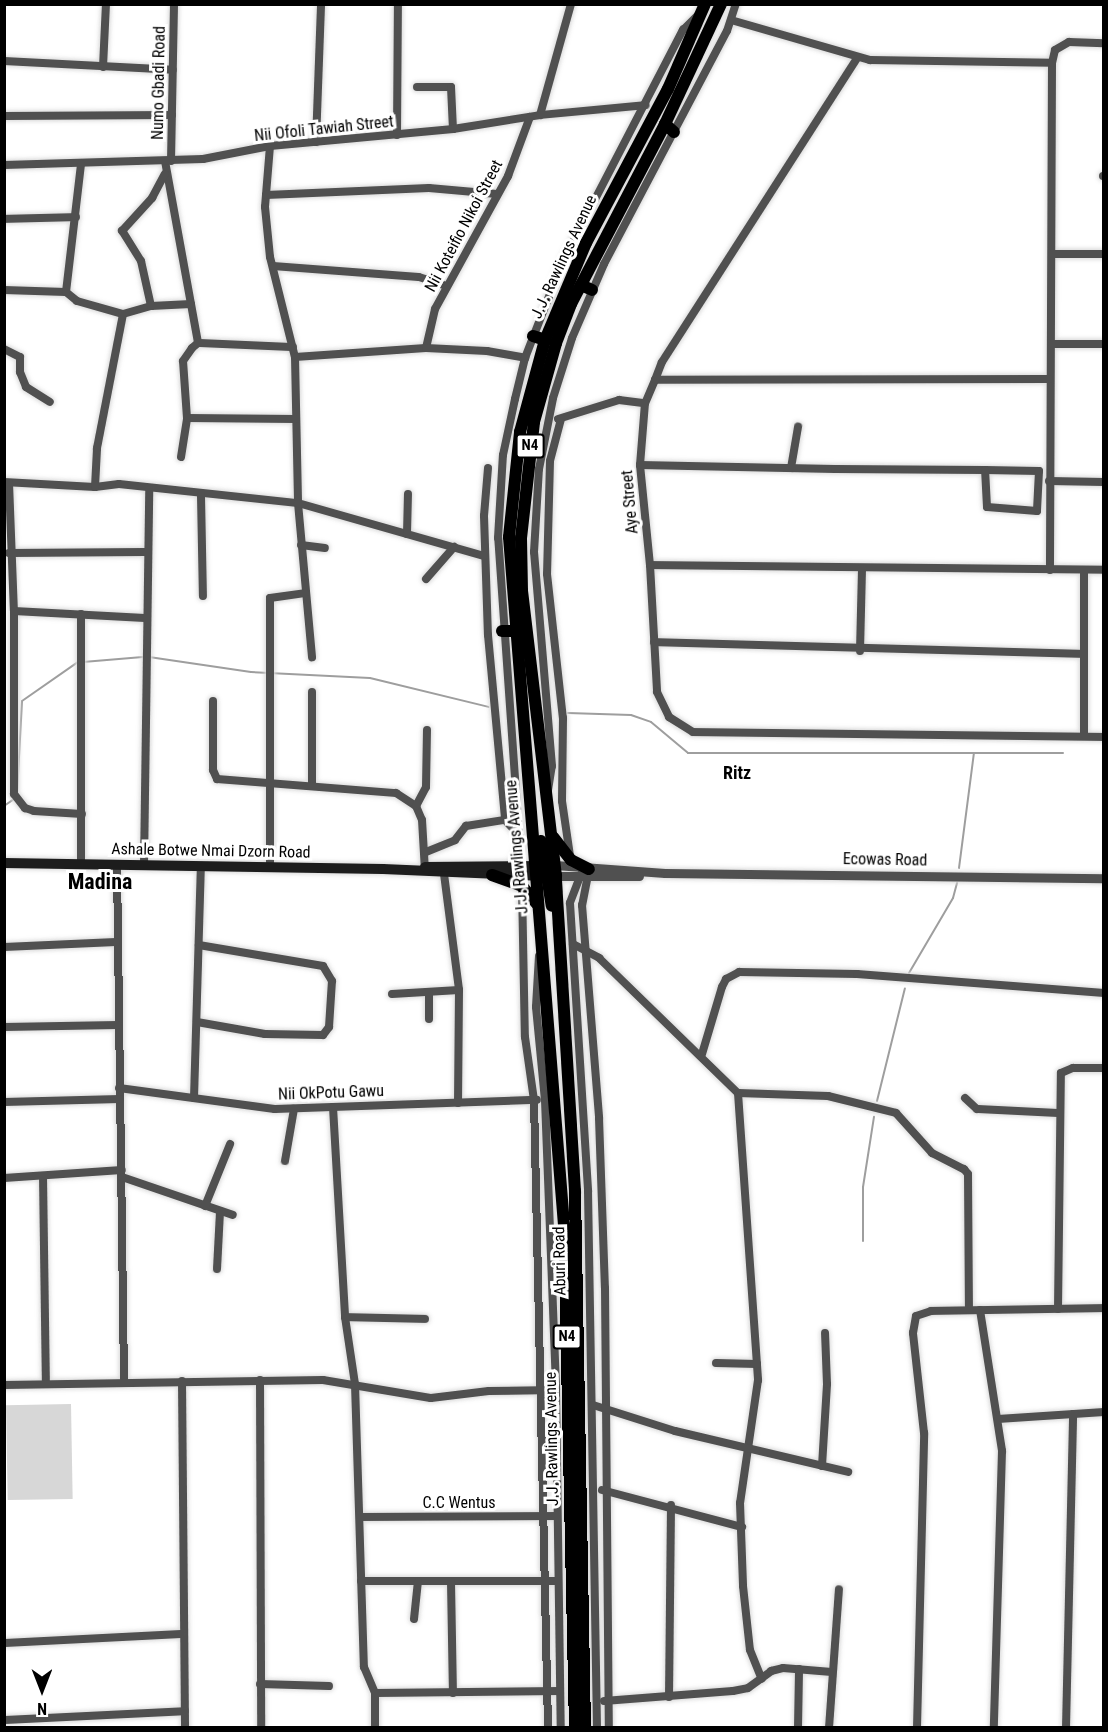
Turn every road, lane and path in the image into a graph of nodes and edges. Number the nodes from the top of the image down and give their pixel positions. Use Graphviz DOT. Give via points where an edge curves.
graph roads {
  1 [pos="105,4"];
  2 [pos="174,4"];
  3 [pos="321,4"];
  4 [pos="398,4"];
  5 [pos="571,4"];
  6 [pos="721,4"];
  7 [pos="736,4"];
  8 [pos="704,8"];
  9 [pos="731,20"];
  10 [pos="1104,43"];
  11 [pos="857,58"];
  12 [pos="4,62"];
  13 [pos="1052,63"];
  14 [pos="103,66"];
  15 [pos="173,70"];
  16 [pos="417,87"];
  17 [pos="646,105"];
  18 [pos="172,115"];
  19 [pos="540,115"];
  20 [pos="4,116"];
  21 [pos="530,117"];
  22 [pos="669,128"];
  23 [pos="453,129"];
  24 [pos="397,135"];
  25 [pos="316,141"];
  26 [pos="270,146"];
  27 [pos="168,161"];
  28 [pos="81,164"];
  29 [pos="4,165"];
  30 [pos="165,174"];
  31 [pos="497,194"];
  32 [pos="266,195"];
  33 [pos="76,217"];
  34 [pos="4,219"];
  35 [pos="1052,254"];
  36 [pos="1104,254"];
  37 [pos="273,266"];
  38 [pos="447,286"];
  39 [pos="587,287"];
  40 [pos="4,290"];
  41 [pos="66,292"];
  42 [pos="191,304"];
  43 [pos="152,306"];
  44 [pos="123,314"];
  45 [pos="539,338"];
  46 [pos="198,343"];
  47 [pos="1052,344"];
  48 [pos="1104,344"];
  49 [pos="293,347"];
  50 [pos="426,348"];
  51 [pos="4,349"];
  52 [pos="295,357"];
  53 [pos="525,358"];
  54 [pos="1049,379"];
  55 [pos="655,380"];
  56 [pos="50,402"];
  57 [pos="645,403"];
  58 [pos="187,418"];
  59 [pos="548,418"];
  60 [pos="296,419"];
  61 [pos="561,419"];
  62 [pos="798,427"];
  63 [pos="181,458"];
  64 [pos="640,465"];
  65 [pos="488,468"];
  66 [pos="791,468"];
  67 [pos="985,470"];
  68 [pos="1049,481"];
  69 [pos="1104,482"];
  70 [pos="7,483"];
  71 [pos="95,487"];
  72 [pos="149,490"];
  73 [pos="408,494"];
  74 [pos="201,496"];
  75 [pos="530,502"];
  76 [pos="298,503"];
  77 [pos="407,534"];
  78 [pos="301,545"];
  79 [pos="454,547"];
  80 [pos="325,548"];
  81 [pos="145,552"];
  82 [pos="9,553"];
  83 [pos="484,556"];
  84 [pos="650,565"];
  85 [pos="862,569"];
  86 [pos="1050,570"];
  87 [pos="1084,570"];
  88 [pos="1104,570"];
  89 [pos="426,579"];
  90 [pos="305,593"];
  91 [pos="203,596"];
  92 [pos="14,611"];
  93 [pos="81,614"];
  94 [pos="145,618"];
  95 [pos="508,631"];
  96 [pos="654,642"];
  97 [pos="860,651"];
  98 [pos="1083,654"];
  99 [pos="312,657"];
  100 [pos="312,692"];
  101 [pos="213,701"];
  102 [pos="427,730"];
  103 [pos="1084,735"];
  104 [pos="1104,737"];
  105 [pos="271,781"];
  106 [pos="312,784"];
  107 [pos="546,794"];
  108 [pos="416,806"];
  109 [pos="82,814"];
  110 [pos="505,820"];
  111 [pos="551,832"];
  112 [pos="519,835"];
  113 [pos="426,852"];
  114 [pos="571,860"];
  115 [pos="4,862"];
  116 [pos="81,864"];
  117 [pos="117,866"];
  118 [pos="144,866"];
  119 [pos="201,866"];
  120 [pos="270,867"];
  121 [pos="509,869"];
  122 [pos="422,871"];
  123 [pos="546,871"];
  124 [pos="589,873"];
  125 [pos="444,874"];
  126 [pos="492,875"];
  127 [pos="1104,878"];
  128 [pos="522,886"];
  129 [pos="539,909"];
  130 [pos="116,942"];
  131 [pos="573,944"];
  132 [pos="199,945"];
  133 [pos="4,947"];
  134 [pos="542,948"];
  135 [pos="588,951"];
  136 [pos="459,990"];
  137 [pos="429,992"];
  138 [pos="1104,993"];
  139 [pos="392,994"];
  140 [pos="429,1018"];
  141 [pos="197,1022"];
  142 [pos="118,1025"];
  143 [pos="4,1027"];
  144 [pos="702,1054"];
  145 [pos="1104,1068"];
  146 [pos="119,1088"];
  147 [pos="738,1093"];
  148 [pos="194,1098"];
  149 [pos="965,1098"];
  150 [pos="120,1099"];
  151 [pos="534,1100"];
  152 [pos="545,1100"];
  153 [pos="4,1102"];
  154 [pos="458,1103"];
  155 [pos="576,1104"];
  156 [pos="333,1107"];
  157 [pos="294,1109"];
  158 [pos="1059,1113"];
  159 [pos="230,1144"];
  160 [pos="285,1161"];
  161 [pos="122,1174"];
  162 [pos="43,1176"];
  163 [pos="4,1178"];
  164 [pos="205,1206"];
  165 [pos="220,1211"];
  166 [pos="233,1215"];
  167 [pos="557,1225"];
  168 [pos="217,1269"];
  169 [pos="1104,1308"];
  170 [pos="1058,1309"];
  171 [pos="969,1310"];
  172 [pos="980,1310"];
  173 [pos="345,1317"];
  174 [pos="425,1320"];
  175 [pos="825,1333"];
  176 [pos="716,1363"];
  177 [pos="757,1364"];
  178 [pos="260,1380"];
  179 [pos="182,1381"];
  180 [pos="124,1382"];
  181 [pos="46,1384"];
  182 [pos="355,1384"];
  183 [pos="4,1385"];
  184 [pos="543,1390"];
  185 [pos="556,1390"];
  186 [pos="593,1405"];
  187 [pos="604,1409"];
  188 [pos="1104,1412"];
  189 [pos="1073,1414"];
  190 [pos="998,1419"];
  191 [pos="746,1449"];
  192 [pos="822,1466"];
  193 [pos="848,1472"];
  194 [pos="594,1489"];
  195 [pos="605,1490"];
  196 [pos="671,1505"];
  197 [pos="544,1516"];
  198 [pos="557,1516"];
  199 [pos="361,1517"];
  200 [pos="742,1527"];
  201 [pos="589,1537"];
  202 [pos="571,1562"];
  203 [pos="557,1563"];
  204 [pos="361,1581"];
  205 [pos="545,1581"];
  206 [pos="558,1581"];
  207 [pos="418,1582"];
  208 [pos="451,1582"];
  209 [pos="839,1589"];
  210 [pos="414,1620"];
  211 [pos="183,1634"];
  212 [pos="4,1643"];
  213 [pos="799,1669"];
  214 [pos="832,1672"];
  215 [pos="762,1679"];
  216 [pos="260,1684"];
  217 [pos="329,1686"];
  218 [pos="546,1691"];
  219 [pos="560,1691"];
  220 [pos="375,1693"];
  221 [pos="453,1693"];
  222 [pos="669,1697"];
  223 [pos="608,1701"];
  224 [pos="597,1702"];
  225 [pos="185,1711"];
  226 [pos="4,1720"];
  227 [pos="185,1728"];
  228 [pos="261,1728"];
  229 [pos="375,1728"];
  230 [pos="548,1728"];
  231 [pos="561,1728"];
  232 [pos="574,1728"];
  233 [pos="585,1728"];
  234 [pos="597,1728"];
  235 [pos="609,1728"];
  236 [pos="798,1728"];
  237 [pos="829,1728"];
  238 [pos="917,1728"];
  239 [pos="994,1728"];
  240 [pos="1066,1728"];
  1 -- 14 [label="street"];
  2 -- 15 [label="street, Numo Gbadi Road"];
  3 -- 25 [label="street"];
  4 -- 24 [label="street"];
  5 -- 19 [label="street"];
  6 -- 22 [label="highway, J.J. Rawlings Avenue / N4"];
  7 -- 9 [label="street"];
  8 -- 17 [label="street" via="683,30"];
  8 -- 45 [label="highway, J.J. Rawlings Avenue / N4" via="663,98"];
  9 -- 11 [label="street"];
  9 -- 22 [label="street"];
  10 -- 13 [label="street" via="1070,42 1055,50"];
  11 -- 13 [label="street"];
  11 -- 55 [label="street, Aye Street" via="662,362"];
  12 -- 14 [label="street"];
  13 -- 35 [label="street"];
  14 -- 15 [label="street"];
  15 -- 18 [label="street, Numo Gbadi Road"];
  16 -- 23 [label="street" via="451,87"];
  17 -- 19 [label="street, Nii Ofoli Tawiah Street"];
  17 -- 45 [label="street" via="562,263"];
  18 -- 20 [label="street"];
  18 -- 27 [label="street, Numo Gbadi Road"];
  19 -- 21 [label="street, Nii Ofoli Tawiah Street"];
  21 -- 23 [label="street, Nii Ofoli Tawiah Street"];
  21 -- 31 [label="street, Nii Koteifio Nikoi Street" via="519,153"];
  22 -- 39 [label="highway, J.J. Rawlings Avenue / N4"];
  23 -- 24 [label="street, Nii Ofoli Tawiah Street"];
  24 -- 25 [label="street, Nii Ofoli Tawiah Street"];
  25 -- 26 [label="street, Nii Ofoli Tawiah Street"];
  26 -- 27 [label="street, Nii Ofoli Tawiah Street"];
  26 -- 32 [label="street"];
  27 -- 28 [label="street, Nii Ofoli Tawiah Street"];
  27 -- 30 [label="street, Numo Gbadi Road"];
  28 -- 29 [label="street, Nii Ofoli Tawiah Street"];
  28 -- 33 [label="street"];
  30 -- 42 [label="street, Numo Gbadi Road" via="181,236"];
  30 -- 43 [label="street" via="152,198 122,231 141,261"];
  31 -- 32 [label="street" via="429,188"];
  31 -- 38 [label="street, Nii Koteifio Nikoi Street"];
  32 -- 37 [label="street"];
  33 -- 34 [label="street"];
  33 -- 41 [label="street"];
  35 -- 36 [label="street"];
  35 -- 47 [label="street"];
  37 -- 38 [label="street" via="420,277"];
  37 -- 49 [label="street"];
  38 -- 50 [label="street, Nii Koteifio Nikoi Street" via="435,309"];
  39 -- 59 [label="street"];
  39 -- 75 [label="highway, J.J. Rawlings Avenue / N4" via="556,343 538,407"];
  40 -- 41 [label="street"];
  41 -- 44 [label="street" via="77,301"];
  42 -- 43 [label="street"];
  42 -- 46 [label="street, Numo Gbadi Road"];
  43 -- 44 [label="street"];
  44 -- 71 [label="street" via="97,448"];
  45 -- 53 [label="street"];
  45 -- 95 [label="highway, J.J. Rawlings Avenue / N4" via="515,461"];
  46 -- 49 [label="street"];
  46 -- 58 [label="street" via="183,361"];
  47 -- 48 [label="street"];
  47 -- 54 [label="street"];
  49 -- 52 [label="street"];
  50 -- 52 [label="street"];
  50 -- 53 [label="street" via="487,351"];
  51 -- 56 [label="street" via="20,357 26,387"];
  52 -- 60 [label="street"];
  53 -- 95 [label="street" via="503,454 498,538"];
  54 -- 55 [label="street"];
  54 -- 68 [label="street"];
  55 -- 57 [label="street, Aye Street"];
  57 -- 61 [label="street" via="619,400"];
  57 -- 64 [label="street, Aye Street"];
  58 -- 60 [label="street"];
  58 -- 63 [label="street"];
  59 -- 61 [label="street"];
  59 -- 75 [label="street"];
  60 -- 76 [label="street"];
  61 -- 114 [label="street" via="550,461 547,573 563,718 562,801"];
  62 -- 66 [label="street"];
  64 -- 66 [label="street"];
  64 -- 84 [label="street, Aye Street"];
  65 -- 83 [label="street"];
  66 -- 67 [label="street"];
  67 -- 67 [label="street" via="987,507 1037,511 1039,471"];
  68 -- 69 [label="street"];
  68 -- 86 [label="street"];
  70 -- 71 [label="street"];
  70 -- 82 [label="street"];
  71 -- 72 [label="street" via="119,484"];
  72 -- 74 [label="street"];
  72 -- 81 [label="street"];
  73 -- 77 [label="street"];
  74 -- 76 [label="street"];
  74 -- 91 [label="street"];
  75 -- 107 [label="highway, J.J. Rawlings Avenue / N4" via="522,591"];
  76 -- 77 [label="street"];
  76 -- 78 [label="street"];
  77 -- 79 [label="street"];
  78 -- 80 [label="street"];
  78 -- 90 [label="street"];
  79 -- 83 [label="street"];
  79 -- 89 [label="street"];
  81 -- 82 [label="street"];
  81 -- 94 [label="street"];
  82 -- 92 [label="street"];
  83 -- 110 [label="street"];
  84 -- 85 [label="street"];
  84 -- 96 [label="street, Aye Street"];
  85 -- 86 [label="street"];
  85 -- 97 [label="street"];
  86 -- 87 [label="street"];
  87 -- 88 [label="street"];
  87 -- 98 [label="street"];
  90 -- 99 [label="street"];
  90 -- 105 [label="street" via="270,598"];
  92 -- 93 [label="street"];
  92 -- 109 [label="street" via="14,794 18,802 34,811"];
  93 -- 94 [label="street"];
  93 -- 109 [label="street"];
  94 -- 118 [label="street"];
  95 -- 112 [label="street"];
  95 -- 123 [label="highway, J.J. Rawlings Avenue / N4" via="530,809"];
  96 -- 97 [label="street"];
  96 -- 103 [label="street, Aye Street" via="657,692 669,717 693,732"];
  97 -- 98 [label="street"];
  98 -- 103 [label="street"];
  100 -- 106 [label="street"];
  101 -- 105 [label="street" via="215,776 221,781"];
  102 -- 108 [label="street" via="426,787"];
  103 -- 104 [label="street, Aye Street"];
  105 -- 106 [label="street"];
  105 -- 120 [label="street"];
  106 -- 108 [label="street" via="396,794"];
  107 -- 111 [label="highway, Aburi Road / N4"];
  108 -- 113 [label="street"];
  109 -- 116 [label="street"];
  110 -- 112 [label="street"];
  110 -- 113 [label="street" via="466,826 455,840"];
  111 -- 114 [label="highway"];
  111 -- 123 [label="highway, Aburi Road / N4"];
  112 -- 121 [label="street" via="519,850"];
  113 -- 122 [label="street"];
  114 -- 124 [label="highway"];
  115 -- 116 [label="main road, Ashale Botwe Nmai Dzorn Road"];
  116 -- 117 [label="main road, Ashale Botwe Nmai Dzorn Road"];
  117 -- 118 [label="main road, Ashale Botwe Nmai Dzorn Road"];
  117 -- 130 [label="street"];
  118 -- 119 [label="main road, Ashale Botwe Nmai Dzorn Road"];
  119 -- 120 [label="main road, Ashale Botwe Nmai Dzorn Road"];
  119 -- 132 [label="street"];
  120 -- 122 [label="main road, Ashale Botwe Nmai Dzorn Road"];
  121 -- 122 [label="main road"];
  121 -- 123 [label="main road"];
  122 -- 125 [label="main road"];
  123 -- 124 [label="street, Ecowas Road"];
  123 -- 126 [label="main road"];
  123 -- 129 [label="highway, J.J. Rawlings Avenue / N4"];
  123 -- 155 [label="highway, Aburi Road / N4" via="558,917"];
  124 -- 127 [label="street, Ecowas Road"];
  124 -- 131 [label="street" via="570,903"];
  124 -- 135 [label="street" via="582,905"];
  125 -- 126 [label="main road"];
  125 -- 136 [label="street"];
  126 -- 128 [label="highway"];
  128 -- 129 [label="highway"];
  128 -- 151 [label="street" via="524,1018"];
  129 -- 134 [label="highway, J.J. Rawlings Avenue / N4"];
  130 -- 133 [label="street"];
  130 -- 142 [label="street"];
  131 -- 135 [label="street"];
  131 -- 155 [label="street"];
  132 -- 141 [label="street"];
  132 -- 141 [label="street" via="322,966 332,981 329,1027 323,1035 265,1034"];
  134 -- 152 [label="street" via="536,972 536,999"];
  134 -- 167 [label="highway, J.J. Rawlings Avenue / N4"];
  135 -- 144 [label="street"];
  135 -- 187 [label="street" via="605,1300"];
  136 -- 137 [label="street"];
  136 -- 154 [label="street"];
  137 -- 139 [label="street"];
  137 -- 140 [label="street"];
  138 -- 144 [label="street" via="857,974 739,972 726,979 722,987"];
  141 -- 148 [label="street"];
  142 -- 143 [label="street"];
  142 -- 146 [label="street"];
  144 -- 147 [label="street"];
  145 -- 158 [label="street" via="1073,1068 1061,1073"];
  146 -- 148 [label="street, Nii OkPotu Gawu"];
  146 -- 150 [label="street"];
  147 -- 171 [label="street" via="828,1096 896,1113 932,1153 964,1169 968,1174"];
  147 -- 177 [label="street"];
  148 -- 157 [label="street, Nii OkPotu Gawu"];
  149 -- 158 [label="street" via="977,1109"];
  150 -- 153 [label="street"];
  150 -- 161 [label="street"];
  151 -- 152 [label="street, Nii OkPotu Gawu"];
  151 -- 154 [label="street, Nii OkPotu Gawu"];
  151 -- 184 [label="street"];
  152 -- 167 [label="street"];
  154 -- 156 [label="street, Nii OkPotu Gawu"];
  155 -- 186 [label="street"];
  155 -- 201 [label="highway, Aburi Road / N4"];
  156 -- 157 [label="street, Nii OkPotu Gawu"];
  156 -- 173 [label="street"];
  157 -- 160 [label="street"];
  158 -- 170 [label="street"];
  159 -- 164 [label="street"];
  161 -- 162 [label="street"];
  161 -- 164 [label="street"];
  161 -- 180 [label="street"];
  162 -- 163 [label="street"];
  162 -- 181 [label="street"];
  164 -- 165 [label="street"];
  165 -- 166 [label="street"];
  165 -- 168 [label="street"];
  167 -- 185 [label="street"];
  167 -- 202 [label="highway, J.J. Rawlings Avenue / N4"];
  169 -- 170 [label="street"];
  170 -- 172 [label="street"];
  171 -- 172 [label="street"];
  171 -- 238 [label="street" via="924,1312 913,1323 924,1433"];
  172 -- 190 [label="street"];
  173 -- 174 [label="street"];
  173 -- 182 [label="street"];
  175 -- 192 [label="street" via="828,1384"];
  176 -- 177 [label="street"];
  177 -- 191 [label="street" via="757,1399"];
  178 -- 179 [label="street"];
  178 -- 182 [label="street"];
  178 -- 216 [label="street"];
  179 -- 180 [label="street"];
  179 -- 211 [label="street"];
  180 -- 181 [label="street"];
  181 -- 183 [label="street"];
  182 -- 184 [label="street" via="412,1398"];
  182 -- 199 [label="street"];
  184 -- 185 [label="street"];
  184 -- 197 [label="street"];
  185 -- 198 [label="street"];
  186 -- 187 [label="street"];
  186 -- 194 [label="street"];
  187 -- 191 [label="street"];
  187 -- 195 [label="street" via="609,1448"];
  188 -- 189 [label="street"];
  189 -- 190 [label="street"];
  189 -- 240 [label="street"];
  190 -- 239 [label="street" via="1002,1451"];
  191 -- 192 [label="street"];
  191 -- 200 [label="street" via="740,1503"];
  192 -- 193 [label="street"];
  194 -- 195 [label="street"];
  194 -- 201 [label="street"];
  195 -- 196 [label="street"];
  195 -- 223 [label="street"];
  196 -- 200 [label="street"];
  196 -- 222 [label="street"];
  197 -- 198 [label="street, C.C Wentus"];
  197 -- 199 [label="street, C.C Wentus"];
  197 -- 205 [label="street"];
  198 -- 203 [label="street"];
  199 -- 204 [label="street"];
  200 -- 215 [label="street" via="750,1650"];
  201 -- 224 [label="street"];
  201 -- 233 [label="highway, Aburi Road / N4"];
  202 -- 203 [label="highway"];
  202 -- 232 [label="highway, J.J. Rawlings Avenue / N4"];
  203 -- 206 [label="street"];
  204 -- 207 [label="street"];
  204 -- 220 [label="street" via="364,1667"];
  205 -- 206 [label="street"];
  205 -- 208 [label="street"];
  205 -- 218 [label="street"];
  206 -- 219 [label="street"];
  207 -- 208 [label="street"];
  207 -- 210 [label="street"];
  208 -- 221 [label="street"];
  209 -- 214 [label="street"];
  211 -- 212 [label="street"];
  211 -- 225 [label="street"];
  213 -- 214 [label="street"];
  213 -- 215 [label="street" via="771,1671"];
  213 -- 236 [label="street"];
  214 -- 237 [label="street"];
  215 -- 222 [label="street" via="733,1691"];
  216 -- 217 [label="street"];
  216 -- 228 [label="street"];
  218 -- 219 [label="street"];
  218 -- 221 [label="street"];
  218 -- 230 [label="street"];
  219 -- 231 [label="street"];
  220 -- 221 [label="street"];
  220 -- 229 [label="street"];
  222 -- 223 [label="street"];
  223 -- 224 [label="street"];
  223 -- 235 [label="street"];
  224 -- 234 [label="street"];
  225 -- 226 [label="street"];
  225 -- 227 [label="street"];
}
